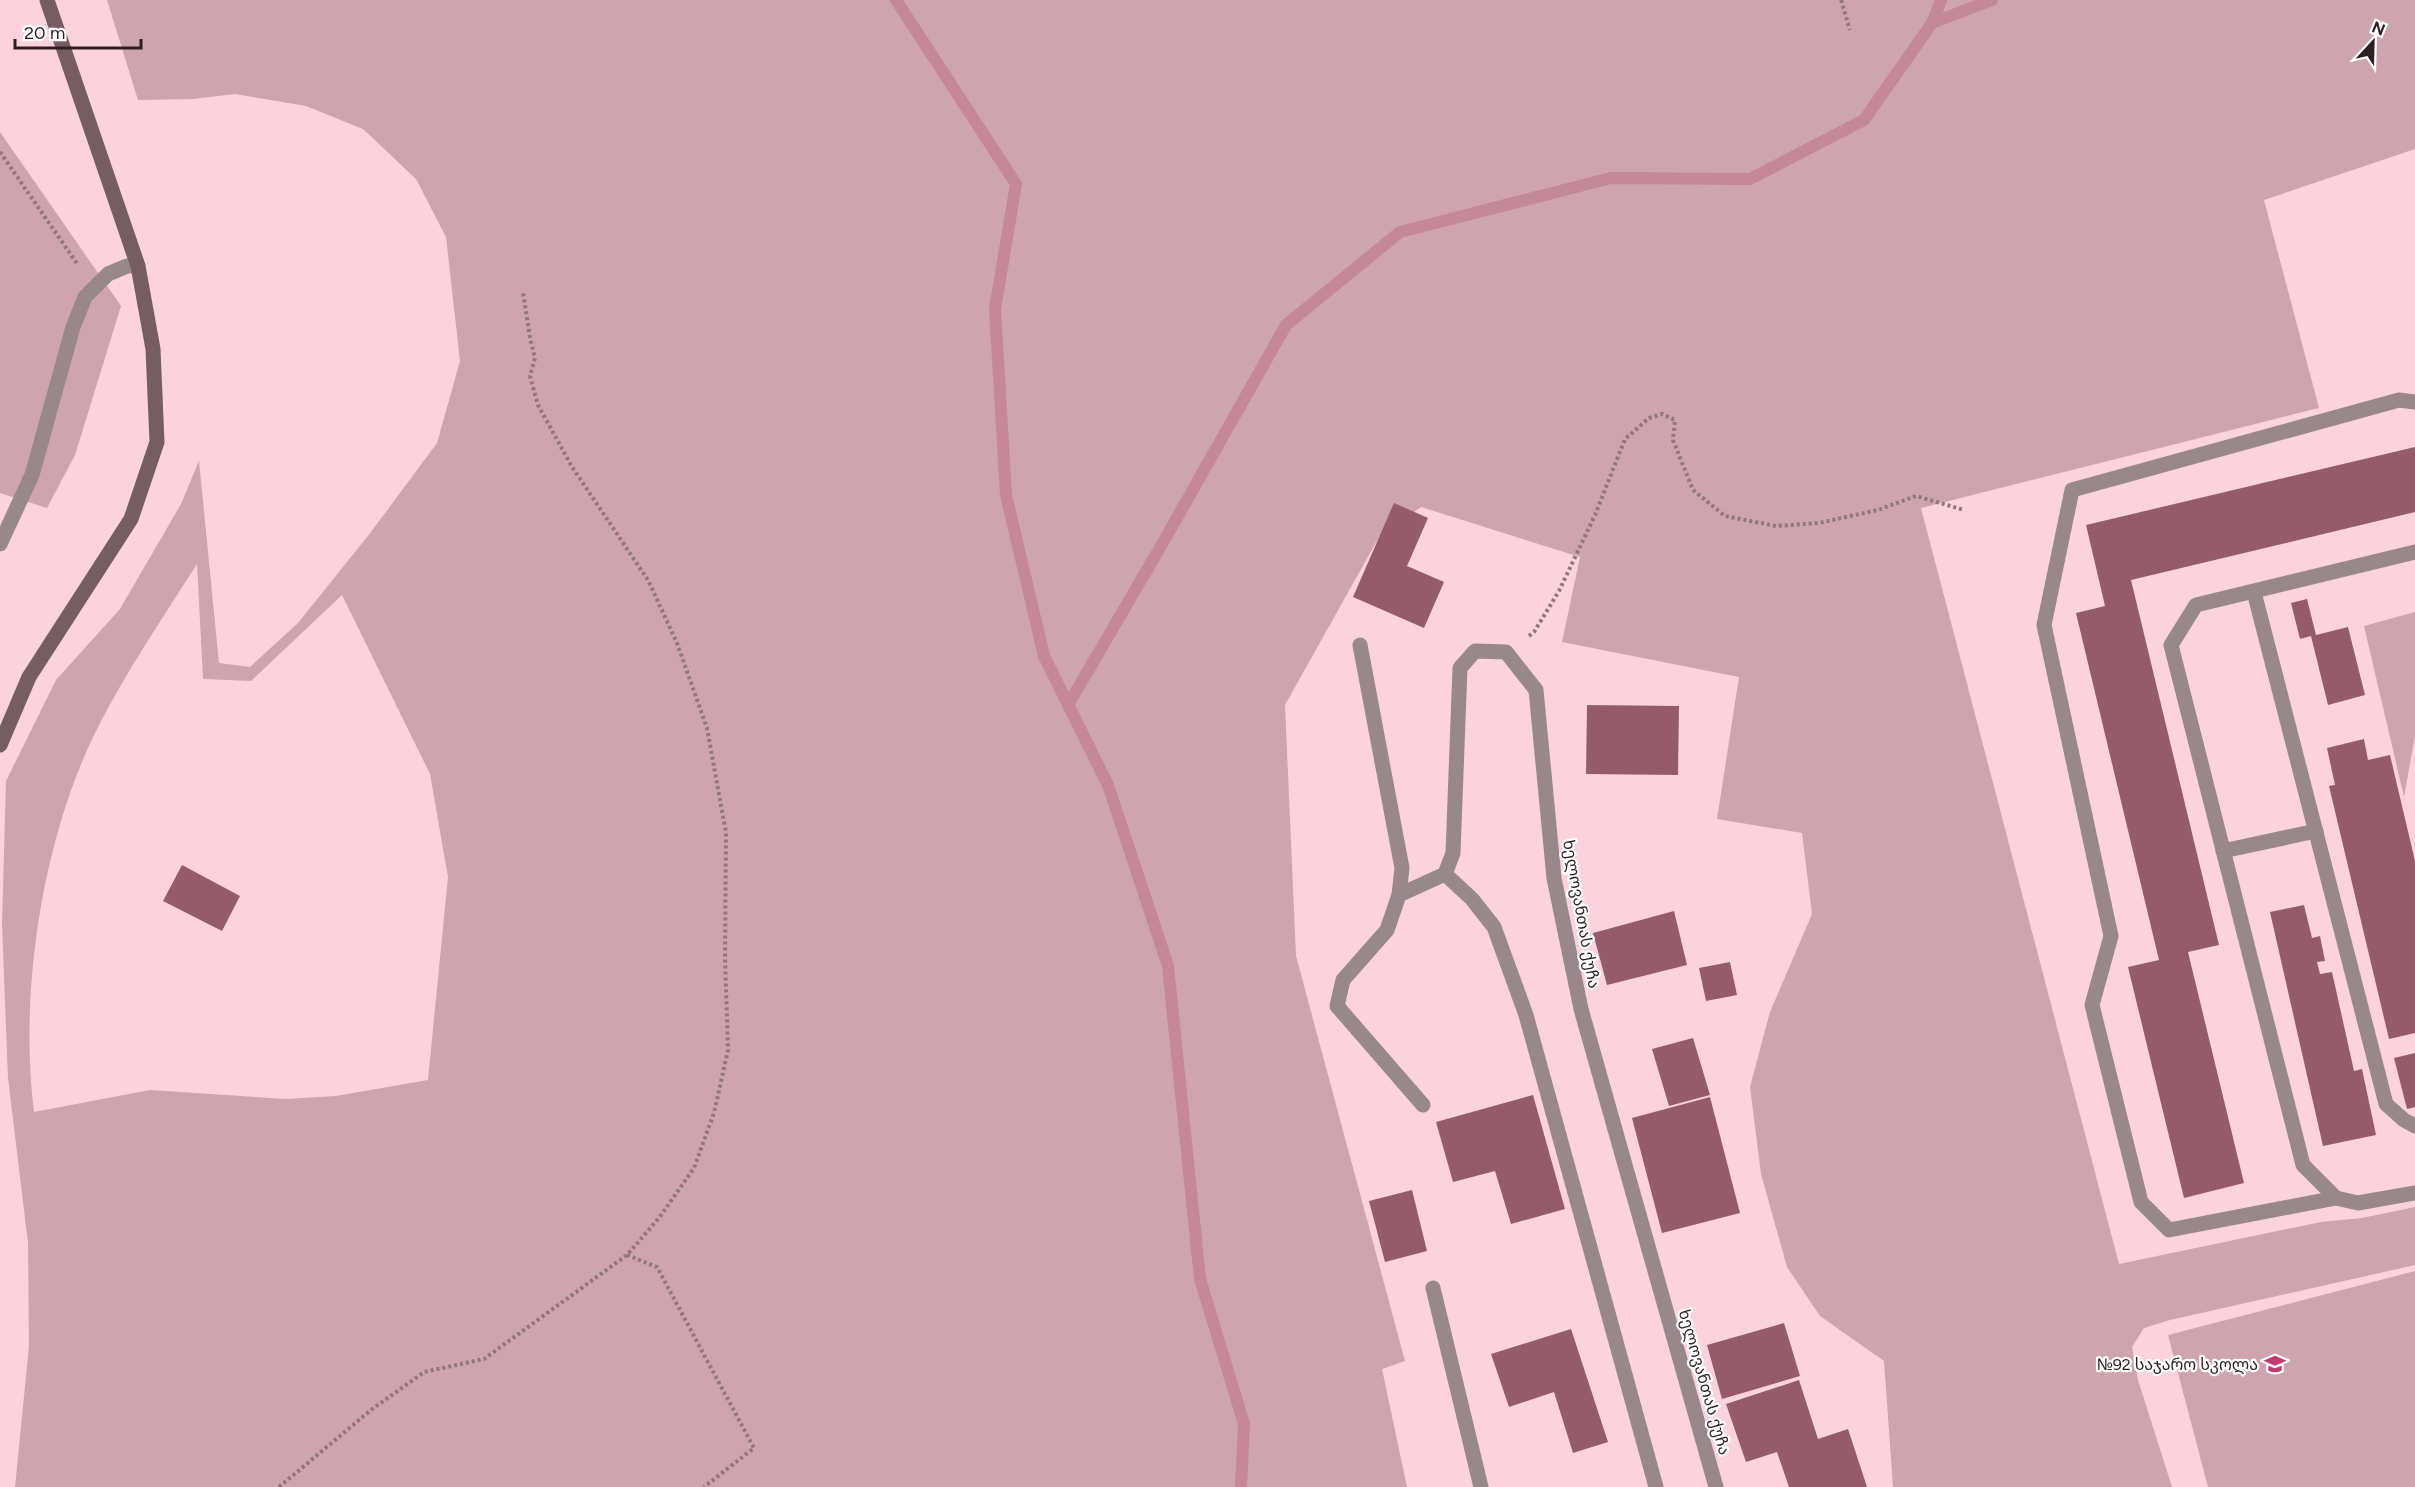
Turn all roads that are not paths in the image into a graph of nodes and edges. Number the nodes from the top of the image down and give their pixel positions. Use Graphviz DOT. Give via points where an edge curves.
graph roads {
  1 [pos="47,0"];
  2 [pos="138,266"];
  3 [pos="2415,402"];
  4 [pos="0,544"];
  5 [pos="2415,552"];
  6 [pos="2254,592"];
  7 [pos="1360,645"];
  8 [pos="0,745"];
  9 [pos="2316,831"];
  10 [pos="2223,851"];
  11 [pos="1445,874"];
  12 [pos="1399,895"];
  13 [pos="1423,1105"];
  14 [pos="2415,1126"];
  15 [pos="2415,1193"];
  16 [pos="2336,1198"];
  17 [pos="1433,1288"];
  18 [pos="1481,1487"];
  19 [pos="1656,1487"];
  20 [pos="1716,1487"];
  1 -- 2 [label="street"];
  2 -- 4 [label="street" via="108,274 85,297 32,475"];
  2 -- 8 [label="street" via="153,349 157,442 131,519 29,677"];
  3 -- 16 [label="street" via="2399,400 2072,490 2044,625 2111,936 2092,1005 2141,1202 2169,1230"];
  5 -- 6 [label="street"];
  6 -- 9 [label="street"];
  6 -- 10 [label="street" via="2196,605 2171,645"];
  7 -- 12 [label="street" via="1402,868"];
  9 -- 10 [label="street"];
  9 -- 14 [label="street" via="2386,1104"];
  10 -- 16 [label="street" via="2303,1165"];
  11 -- 12 [label="street"];
  11 -- 19 [label="street" via="1494,927 1526,1015"];
  11 -- 20 [label="street, ხელოვანთას ქუჩა" via="1453,853 1460,668 1475,651 1506,652 1536,690 1554,878 1581,1010"];
  12 -- 13 [label="street" via="1387,930 1343,980 1337,1006"];
  15 -- 16 [label="street" via="2358,1203"];
  17 -- 18 [label="street"];
}
